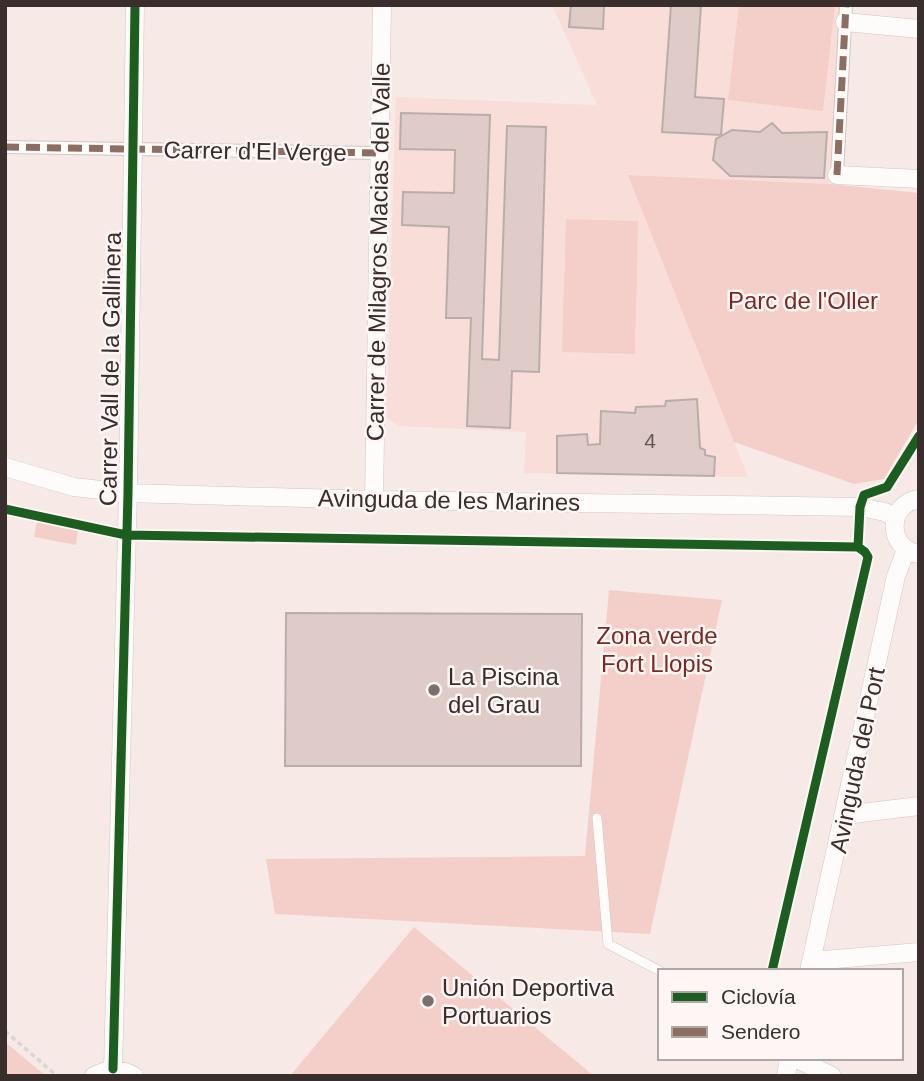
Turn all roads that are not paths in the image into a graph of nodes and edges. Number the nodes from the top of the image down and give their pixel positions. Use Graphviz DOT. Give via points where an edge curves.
graph roads {
  1 [pos="135,5"];
  2 [pos="382,5"];
  3 [pos="846,14"];
  4 [pos="919,29"];
  5 [pos="5,147"];
  6 [pos="132,149"];
  7 [pos="379,153"];
  8 [pos="837,175"];
  9 [pos="919,178"];
  10 [pos="5,467"];
  11 [pos="128,493"];
  12 [pos="919,499"];
  13 [pos="374,500"];
  14 [pos="895,518"];
  15 [pos="912,552"];
  16 [pos="919,806"];
  17 [pos="845,815"];
  18 [pos="597,818"];
  19 [pos="919,952"];
  20 [pos="811,966"];
  21 [pos="658,970"];
  22 [pos="796,1060"];
  23 [pos="113,1069"];
  24 [pos="94,1076"];
  25 [pos="134,1076"];
  26 [pos="832,1076"];
  1 -- 6 [label="street, Carrer Vall de la Gallinera"];
  2 -- 7 [label="street, Carrer de Milagros Macias del Valle"];
  3 -- 4 [label="street"];
  3 -- 8 [label="street"];
  5 -- 6 [label="street, Carrer d'El Verge"];
  6 -- 7 [label="street, Carrer d'El Verge"];
  6 -- 11 [label="street, Carrer Vall de la Gallinera"];
  7 -- 13 [label="street, Carrer de Milagros Macias del Valle"];
  8 -- 9 [label="street"];
  10 -- 11 [label="street, Avinguda de les Marines" via="74,487"];
  11 -- 13 [label="street, Avinguda de les Marines"];
  11 -- 23 [label="street, Carrer Vall de la Gallinera"];
  12 -- 14 [label="street" via="906,503"];
  13 -- 14 [label="street, Avinguda de les Marines" via="860,507"];
  14 -- 15 [label="street" via="895,536"];
  15 -- 17 [label="street, Avinguda del Port" via="897,576"];
  16 -- 17 [label="street"];
  17 -- 20 [label="street, Avinguda del Port"];
  18 -- 21 [label="lane" via="608,944"];
  19 -- 20 [label="street"];
  22 -- 26 [label="street"];
  23 -- 24 [label="street"];
  23 -- 25 [label="street"];
}
